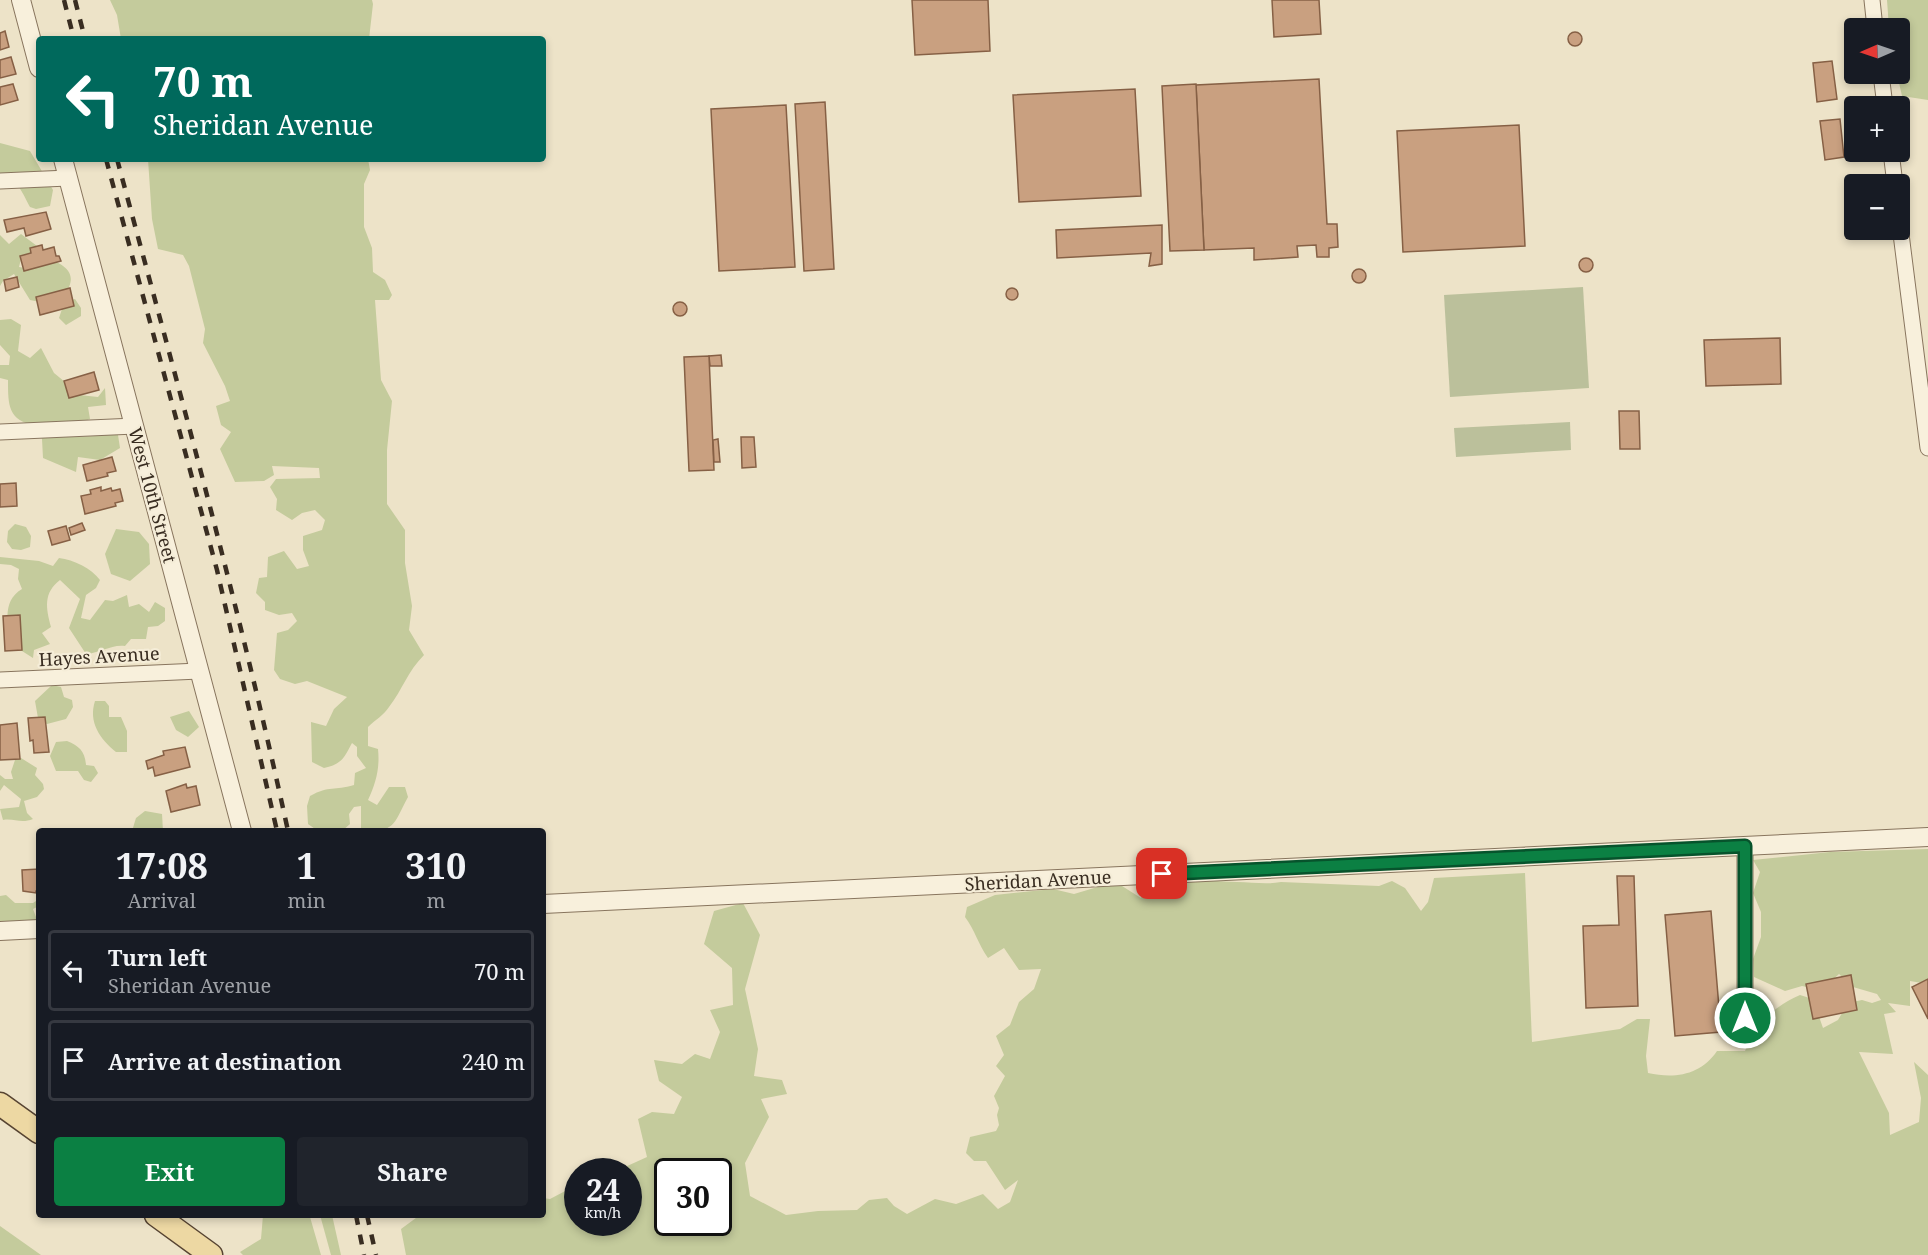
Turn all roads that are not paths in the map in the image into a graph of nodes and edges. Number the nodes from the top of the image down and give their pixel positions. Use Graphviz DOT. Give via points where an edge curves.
graph roads {
  1 [pos="21,0"];
  2 [pos="1872,0"];
  3 [pos="1874,18"];
  4 [pos="36,58"];
  5 [pos="64,162"];
  6 [pos="68,178"];
  7 [pos="0,181"];
  8 [pos="1902,240"];
  9 [pos="135,426"];
  10 [pos="0,432"];
  11 [pos="1928,448"];
  12 [pos="200,670"];
  13 [pos="0,680"];
  14 [pos="241,828"];
  15 [pos="1928,837"];
  16 [pos="1745,846"];
  17 [pos="546,904"];
  18 [pos="36,929"];
  19 [pos="0,931"];
  20 [pos="1745,1039"];
  21 [pos="0,1104"];
  22 [pos="36,1130"];
  23 [pos="160,1218"];
  24 [pos="211,1255"];
  1 -- 4 [label="street"];
  2 -- 3 [label="street"];
  5 -- 6 [label="street, West 10th Street"];
  6 -- 7 [label="street"];
  6 -- 9 [label="street, West 10th Street"];
  8 -- 11 [label="street"];
  9 -- 10 [label="street"];
  9 -- 12 [label="street, West 10th Street"];
  12 -- 13 [label="street, Hayes Avenue"];
  12 -- 14 [label="street, West 10th Street"];
  15 -- 16 [label="street, Sheridan Avenue"];
  16 -- 17 [label="street, Sheridan Avenue"];
  16 -- 20 [label="street"];
  18 -- 19 [label="street"];
  21 -- 22 [label="main road"];
  23 -- 24 [label="main road"];
}
